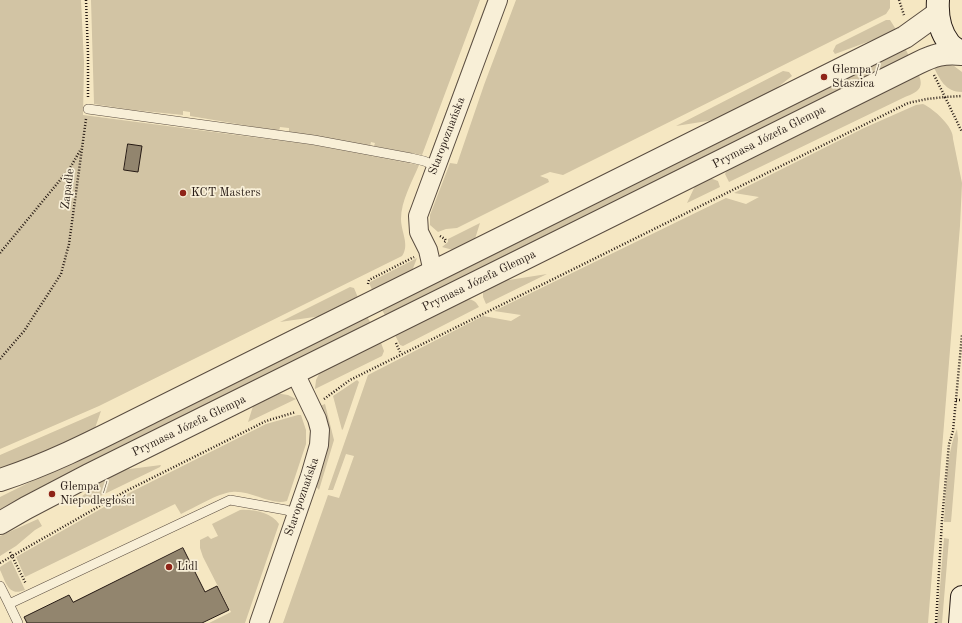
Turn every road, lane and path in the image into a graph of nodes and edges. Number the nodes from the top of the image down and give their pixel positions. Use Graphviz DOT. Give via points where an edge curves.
graph roads {
  1 [pos="86,0"];
  2 [pos="498,0"];
  3 [pos="938,7"];
  4 [pos="962,54"];
  5 [pos="88,109"];
  6 [pos="962,132"];
  7 [pos="82,147"];
  8 [pos="436,166"];
  9 [pos="0,253"];
  10 [pos="432,272"];
  11 [pos="962,335"];
  12 [pos="0,359"];
  13 [pos="295,373"];
  14 [pos="956,400"];
  15 [pos="962,400"];
  16 [pos="312,406"];
  17 [pos="0,480"];
  18 [pos="297,514"];
  19 [pos="0,523"];
  20 [pos="10,552"];
  21 [pos="12,556"];
  22 [pos="0,564"];
  23 [pos="0,588"];
  24 [pos="31,594"];
  25 [pos="962,597"];
  26 [pos="9,604"];
  27 [pos="18,623"];
  28 [pos="259,623"];
  29 [pos="936,623"];
  30 [pos="960,623"];
  1 -- 5 [label="path, Zapadłe"];
  2 -- 8 [label="street, Staropoznańska"];
  3 -- 4 [label="street" via="941,28 950,44"];
  3 -- 10 [label="street" via="905,38"];
  4 -- 13 [label="street, Prymasa Józefa Glempa" via="947,53 918,63"];
  5 -- 7 [label="path, Zapadłe"];
  5 -- 8 [label="lane" via="314,140 411,158"];
  6 -- 16 [label="path" via="945,97 908,103 896,108 350,380"];
  7 -- 9 [label="path" via="70,168"];
  7 -- 12 [label="path, Zapadłe" via="69,244 60,274 24,331"];
  8 -- 10 [label="street, Staropoznańska" via="420,209 418,222 419,232 428,250"];
  10 -- 17 [label="street" via="53,461"];
  11 -- 14 [label="path"];
  13 -- 16 [label="street, Staropoznańska"];
  13 -- 19 [label="street, Prymasa Józefa Glempa" via="70,484"];
  14 -- 15 [label="path"];
  14 -- 29 [label="path" via="942,520"];
  16 -- 18 [label="street, Staropoznańska" via="320,430 319,445"];
  16 -- 21 [label="path" via="266,421 126,491"];
  18 -- 24 [label="lane" via="230,500"];
  18 -- 28 [label="street, Staropoznańska"];
  20 -- 21 [label="path"];
  21 -- 22 [label="path"];
  21 -- 24 [label="path"];
  23 -- 26 [label="lane"];
  24 -- 26 [label="lane"];
  25 -- 30 [label="street"];
  26 -- 27 [label="lane"];
}
